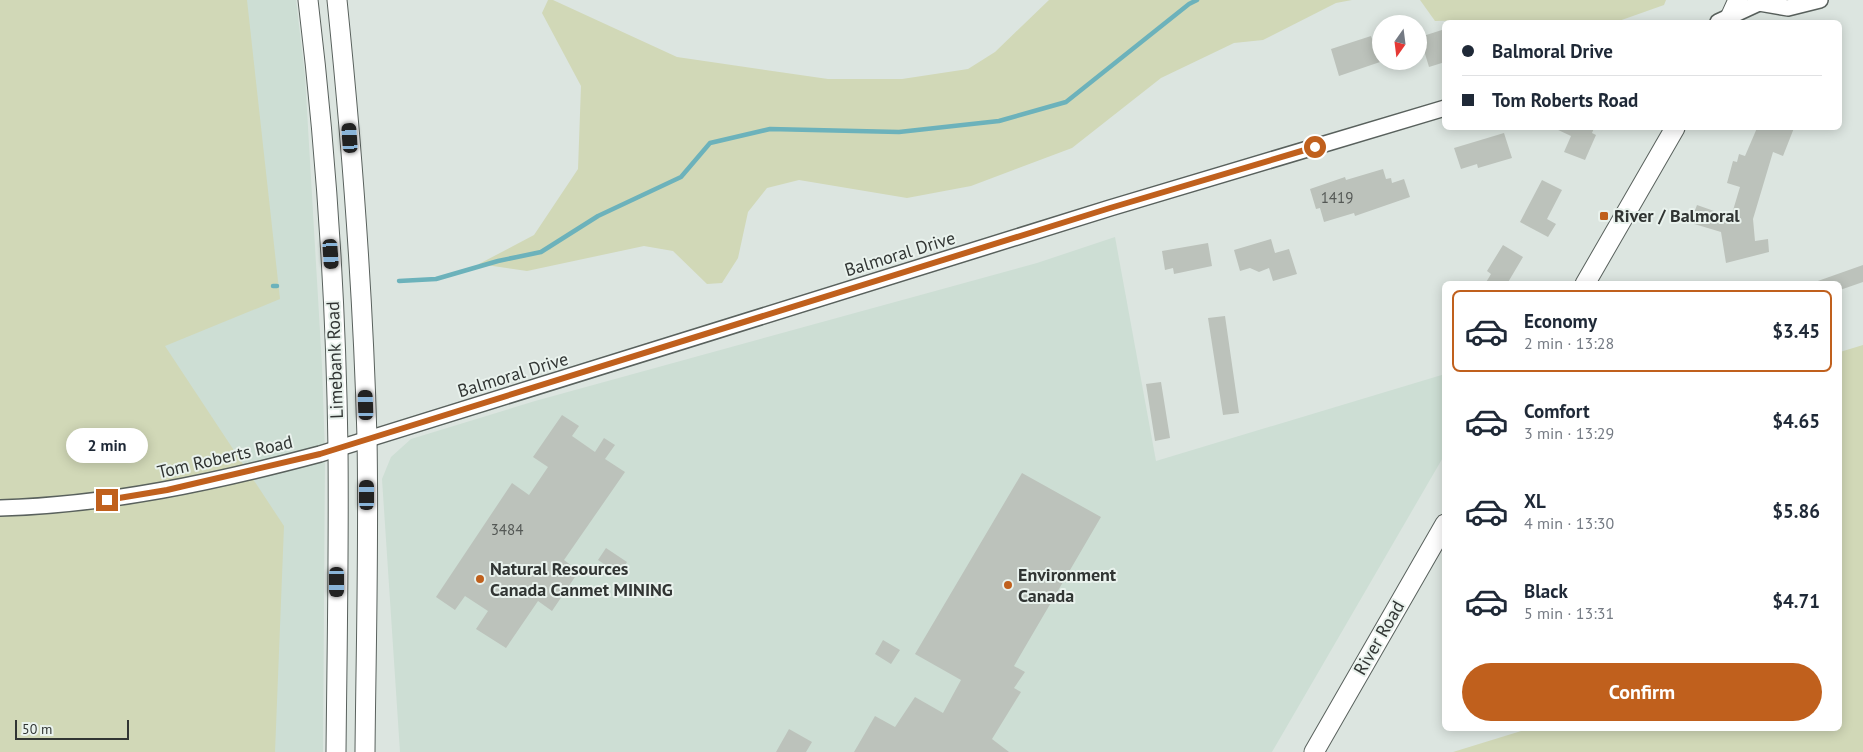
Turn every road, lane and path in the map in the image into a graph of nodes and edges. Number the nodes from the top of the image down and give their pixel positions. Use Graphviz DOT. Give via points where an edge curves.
graph roads {
  1 [pos="308,0"];
  2 [pos="336,0"];
  3 [pos="1820,0"];
  4 [pos="1729,15"];
  5 [pos="1442,109"];
  6 [pos="1674,130"];
  7 [pos="1587,281"];
  8 [pos="367,440"];
  9 [pos="338,449"];
  10 [pos="0,508"];
  11 [pos="1442,529"];
  12 [pos="336,752"];
  13 [pos="366,752"];
  14 [pos="1314,752"];
  1 -- 9 [label="main road, Limebank Road" via="331,254"];
  2 -- 8 [label="main road, Limebank Road" via="358,247"];
  3 -- 4 [label="street" via="1788,8 1759,3"];
  5 -- 8 [label="street, Balmoral Drive" via="1101,211"];
  6 -- 7 [label="main road"];
  8 -- 9 [label="street, Tom Roberts Road"];
  8 -- 13 [label="main road, Limebank Road"];
  9 -- 10 [label="street, Tom Roberts Road" via="167,490 74,503"];
  9 -- 12 [label="main road, Limebank Road"];
  11 -- 14 [label="main road, River Road"];
}
